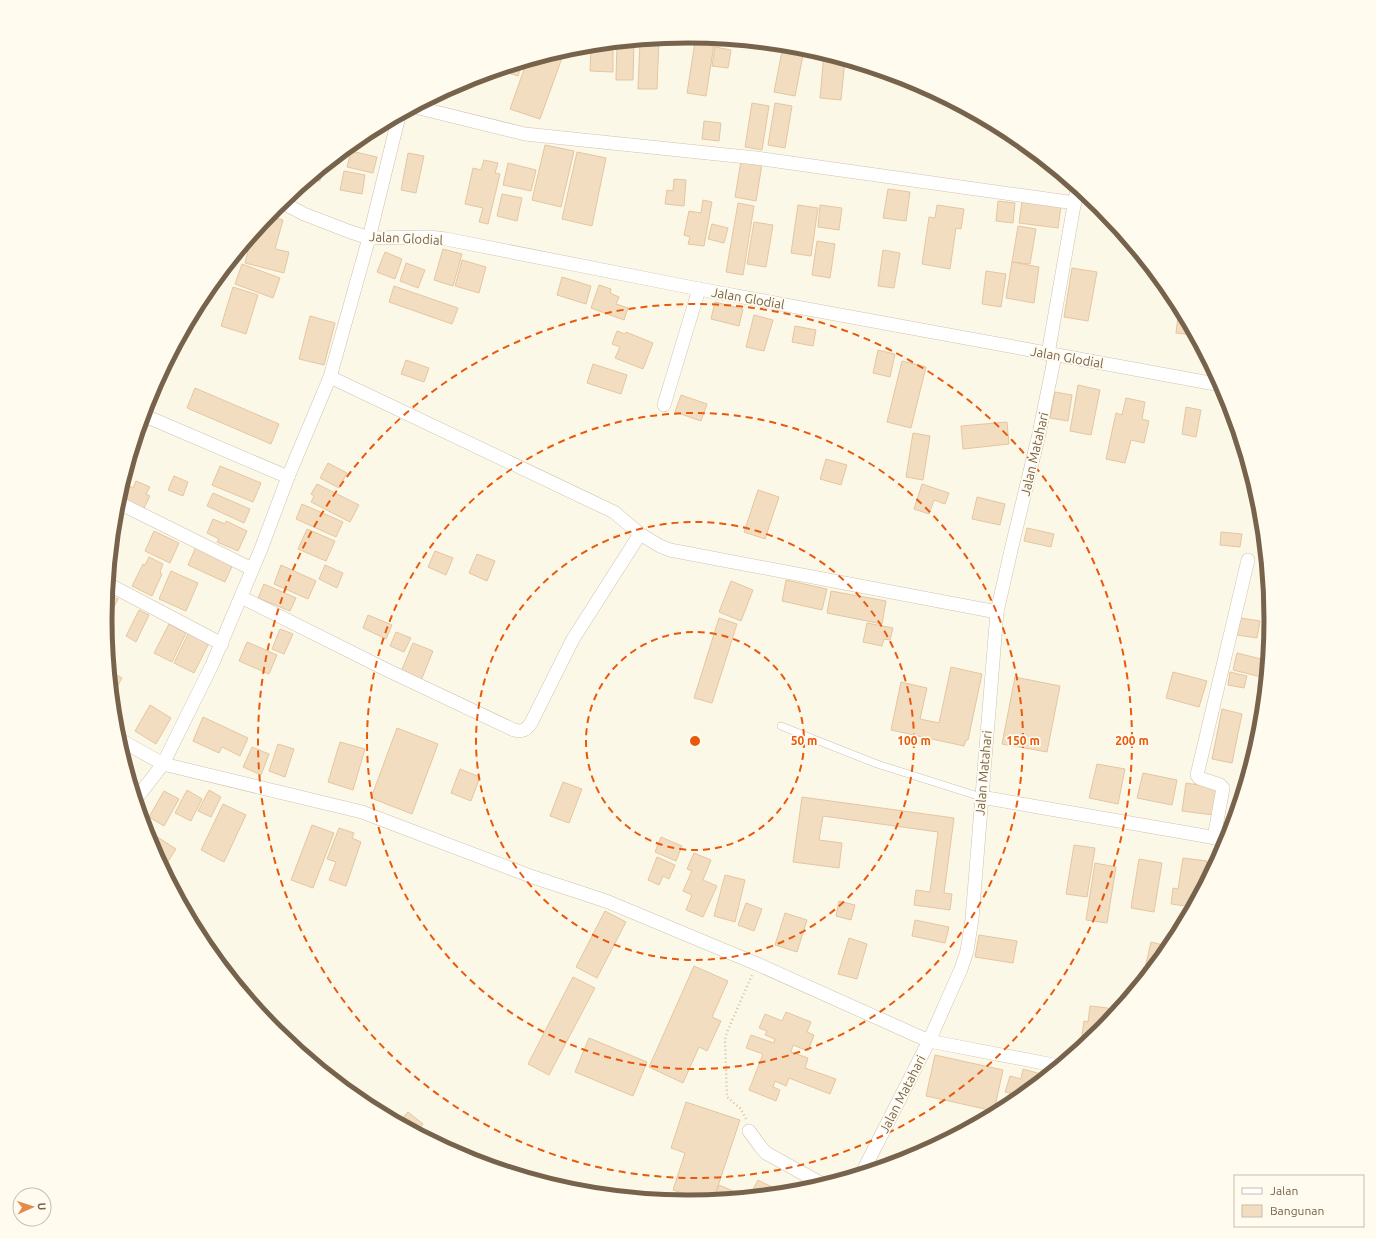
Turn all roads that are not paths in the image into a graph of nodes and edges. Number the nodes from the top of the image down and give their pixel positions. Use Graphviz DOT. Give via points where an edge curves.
graph roads {
  1 [pos="421,108"];
  2 [pos="398,121"];
  3 [pos="1076,194"];
  4 [pos="1075,203"];
  5 [pos="287,205"];
  6 [pos="369,238"];
  7 [pos="699,289"];
  8 [pos="1052,354"];
  9 [pos="330,377"];
  10 [pos="1214,384"];
  11 [pos="664,405"];
  12 [pos="148,417"];
  13 [pos="288,477"];
  14 [pos="125,506"];
  15 [pos="640,534"];
  16 [pos="1248,560"];
  17 [pos="252,569"];
  18 [pos="113,587"];
  19 [pos="241,597"];
  20 [pos="997,612"];
  21 [pos="222,644"];
  22 [pos="781,726"];
  23 [pos="125,743"];
  24 [pos="163,764"];
  25 [pos="139,795"];
  26 [pos="981,797"];
  27 [pos="1214,838"];
  28 [pos="1221,839"];
  29 [pos="929,1041"];
  30 [pos="1054,1065"];
  31 [pos="749,1131"];
  32 [pos="868,1166"];
  33 [pos="817,1181"];
  1 -- 4 [label="street" via="525,134 756,158"];
  2 -- 6 [label="street"];
  3 -- 4 [label="street, Jalan Matahari"];
  4 -- 8 [label="street, Jalan Matahari"];
  5 -- 6 [label="street, Jalan Glodial" via="310,217"];
  6 -- 7 [label="street, Jalan Glodial" via="446,239"];
  6 -- 9 [label="street"];
  7 -- 8 [label="street, Jalan Glodial"];
  7 -- 11 [label="street"];
  8 -- 10 [label="street, Jalan Glodial"];
  8 -- 20 [label="street, Jalan Matahari" via="1039,434"];
  9 -- 13 [label="street"];
  9 -- 15 [label="street" via="614,512"];
  12 -- 13 [label="street"];
  13 -- 17 [label="street"];
  14 -- 17 [label="street"];
  15 -- 19 [label="street" via="573,639 531,722 526,730 520,731 385,669"];
  15 -- 20 [label="street" via="670,550"];
  16 -- 27 [label="street" via="1197,775 1223,788"];
  17 -- 19 [label="street"];
  18 -- 21 [label="street"];
  19 -- 21 [label="street"];
  20 -- 26 [label="street, Jalan Matahari"];
  21 -- 24 [label="street"];
  22 -- 26 [label="lane" via="878,764"];
  23 -- 24 [label="street"];
  24 -- 25 [label="street"];
  24 -- 29 [label="street" via="362,812 533,877 606,900"];
  26 -- 27 [label="street"];
  26 -- 29 [label="street, Jalan Matahari" via="972,919 967,951"];
  27 -- 28 [label="street"];
  29 -- 30 [label="street"];
  29 -- 32 [label="street, Jalan Matahari"];
  31 -- 33 [label="street" via="766,1153"];
}
